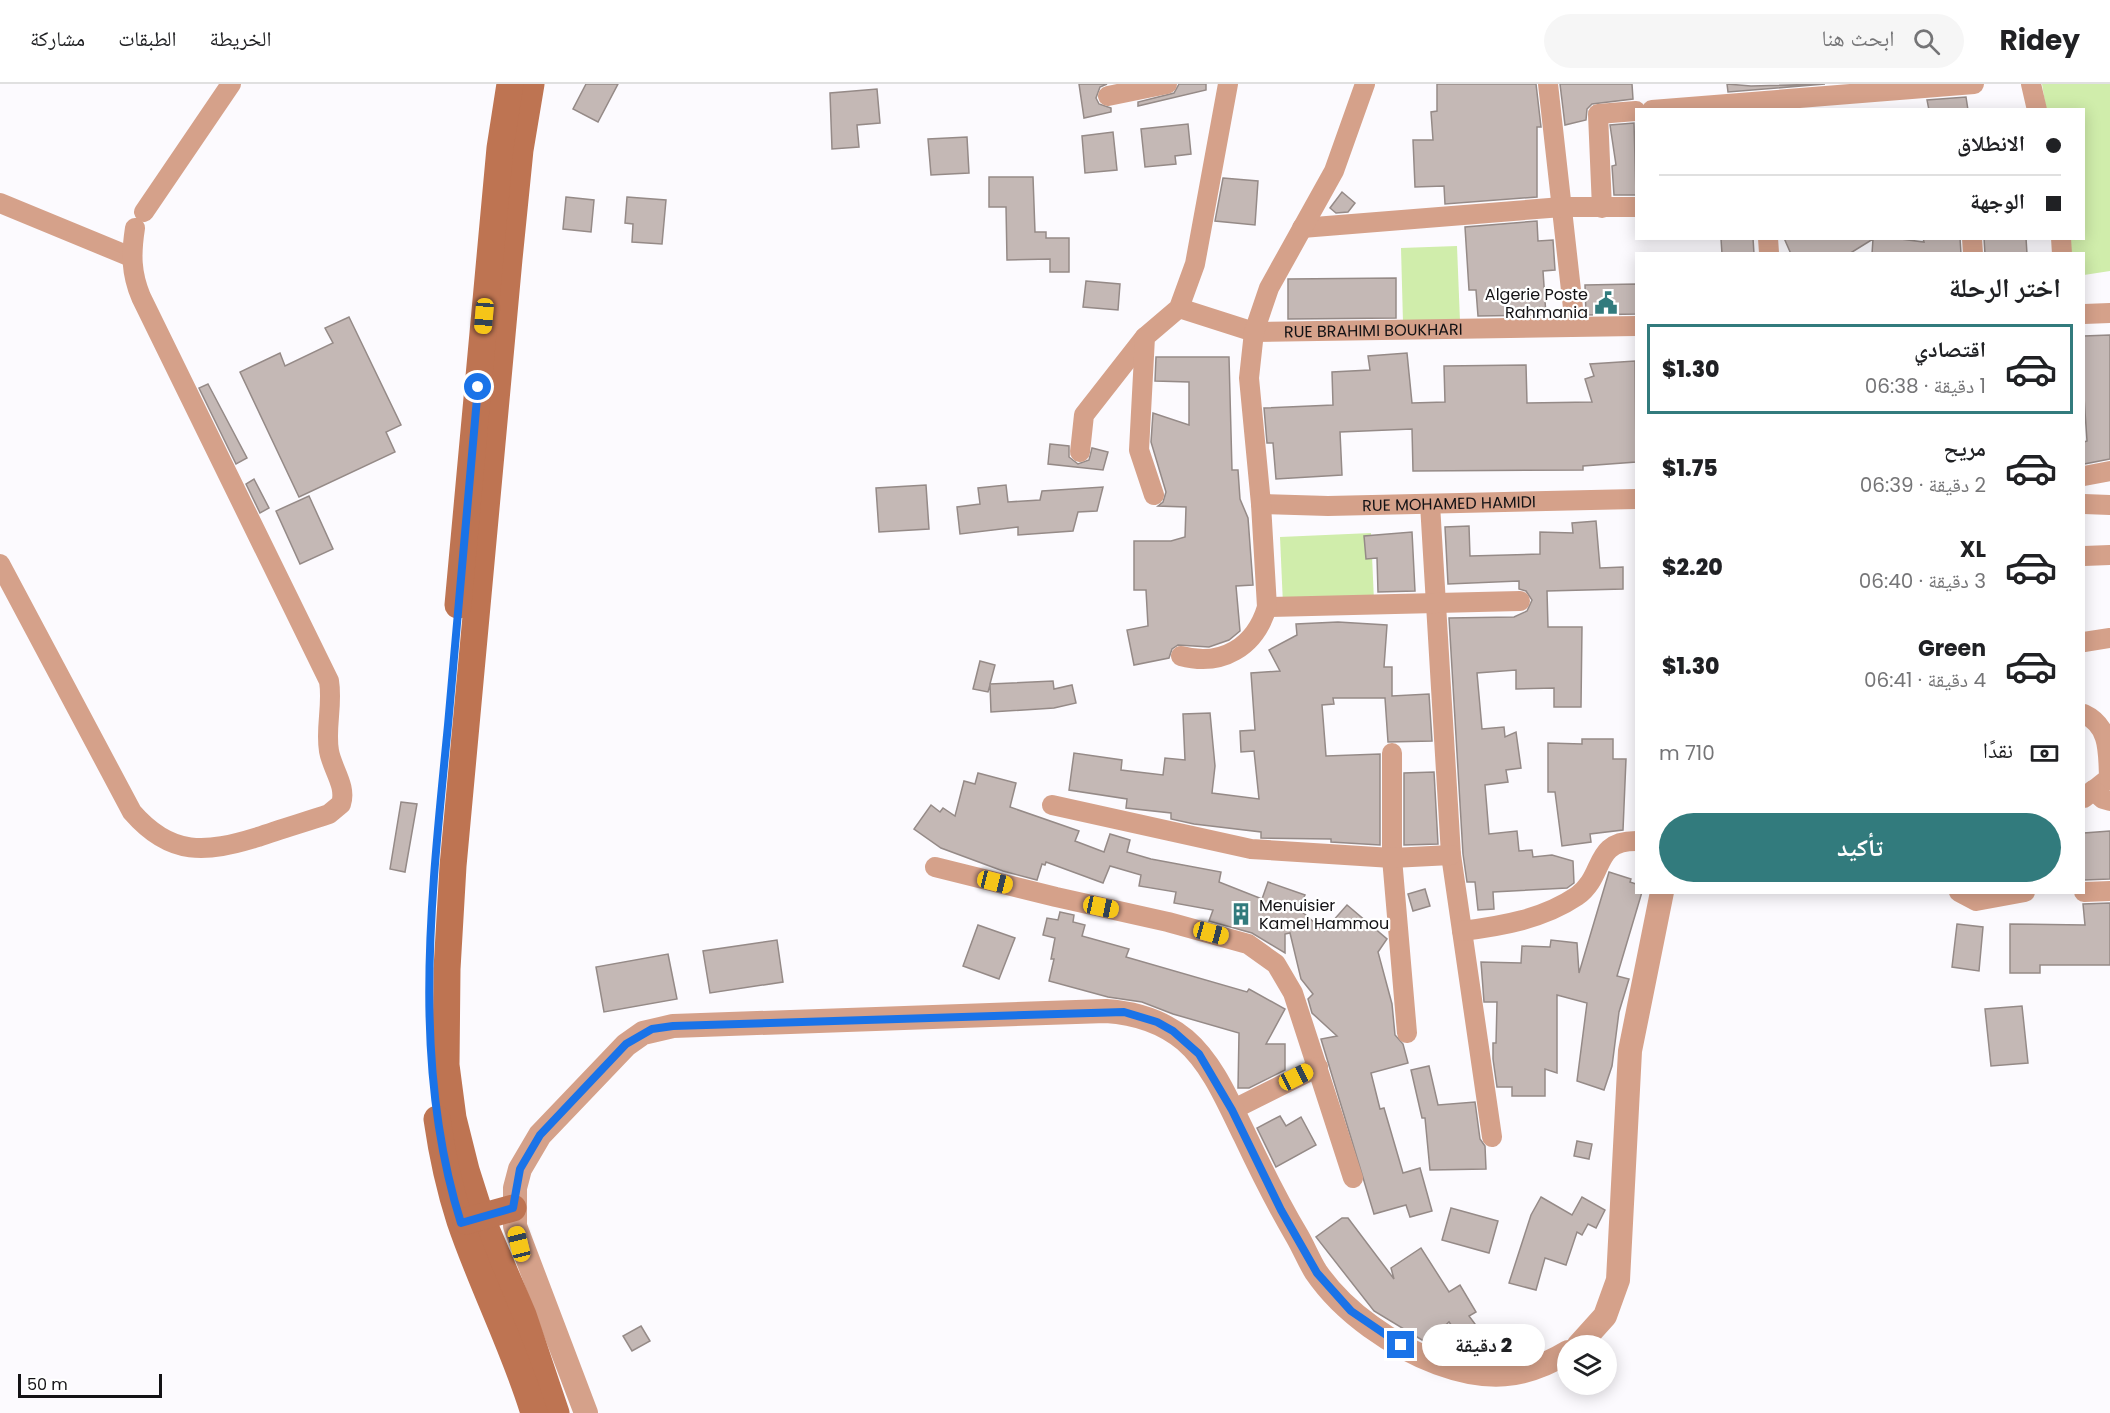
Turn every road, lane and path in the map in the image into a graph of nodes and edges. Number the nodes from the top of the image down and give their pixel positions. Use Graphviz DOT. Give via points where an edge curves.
graph roads {
  1 [pos="231,84"];
  2 [pos="510,84"];
  3 [pos="531,84"];
  4 [pos="1167,84"];
  5 [pos="1228,84"];
  6 [pos="1365,84"];
  7 [pos="1548,84"];
  8 [pos="1974,84"];
  9 [pos="2031,84"];
  10 [pos="1108,96"];
  11 [pos="1677,108"];
  12 [pos="2037,108"];
  13 [pos="1635,111"];
  14 [pos="0,203"];
  15 [pos="1562,207"];
  16 [pos="1635,207"];
  17 [pos="1602,208"];
  18 [pos="1302,228"];
  19 [pos="131,257"];
  20 [pos="1179,308"];
  21 [pos="2110,313"];
  22 [pos="2085,314"];
  23 [pos="1575,326"];
  24 [pos="1635,326"];
  25 [pos="1254,332"];
  26 [pos="1145,337"];
  27 [pos="1080,452"];
  28 [pos="2110,471"];
  29 [pos="2085,476"];
  30 [pos="1154,495"];
  31 [pos="1635,499"];
  32 [pos="1261,504"];
  33 [pos="1430,504"];
  34 [pos="2085,504"];
  35 [pos="2110,505"];
  36 [pos="2110,555"];
  37 [pos="2085,556"];
  38 [pos="0,564"];
  39 [pos="1520,601"];
  40 [pos="1437,603"];
  41 [pos="1267,607"];
  42 [pos="2110,638"];
  43 [pos="2085,642"];
  44 [pos="1181,656"];
  45 [pos="2085,714"];
  46 [pos="1392,753"];
  47 [pos="2088,794"];
  48 [pos="2110,801"];
  49 [pos="1052,805"];
  50 [pos="1635,841"];
  51 [pos="1451,855"];
  52 [pos="1392,858"];
  53 [pos="935,867"];
  54 [pos="2110,891"];
  55 [pos="2085,892"];
  56 [pos="1662,894"];
  57 [pos="1963,894"];
  58 [pos="2014,894"];
  59 [pos="1462,931"];
  60 [pos="1407,1033"];
  61 [pos="1317,1067"];
  62 [pos="1232,1110"];
  63 [pos="1492,1137"];
  64 [pos="1353,1178"];
  65 [pos="513,1208"];
  66 [pos="471,1220"];
  67 [pos="1588,1335"];
  68 [pos="1557,1359"];
  69 [pos="534,1413"];
  70 [pos="556,1413"];
  71 [pos="586,1413"];
  1 -- 19 [label="street" via="139,220"];
  2 -- 66 [label="main road" via="493,224 430,949 431,1076 444,1166"];
  3 -- 66 [label="main road" via="509,259 454,854 447,969 449,1092"];
  4 -- 10 [label="street"];
  5 -- 20 [label="street" via="1195,264"];
  6 -- 18 [label="street" via="1334,171"];
  7 -- 15 [label="street"];
  8 -- 11 [label="street"];
  9 -- 12 [label="street"];
  13 -- 17 [label="street" via="1598,114"];
  14 -- 19 [label="street"];
  15 -- 17 [label="street"];
  15 -- 18 [label="street"];
  15 -- 23 [label="street"];
  16 -- 17 [label="street"];
  18 -- 25 [label="street" via="1269,288"];
  19 -- 38 [label="street" via="133,278 141,297 329,681 328,743 342,789 341,804 329,814 225,847 190,849 158,837 132,813"];
  20 -- 25 [label="street, RUE BRAHIMI BOUKHARI"];
  20 -- 26 [label="street"];
  21 -- 22 [label="street"];
  23 -- 24 [label="street, RUE BRAHIMI BOUKHARI"];
  23 -- 25 [label="street, RUE BRAHIMI BOUKHARI"];
  25 -- 32 [label="street" via="1249,378"];
  26 -- 27 [label="street" via="1084,415"];
  26 -- 30 [label="street" via="1139,450"];
  28 -- 29 [label="street"];
  31 -- 33 [label="street, RUE MOHAMED HAMIDI"];
  32 -- 33 [label="street, RUE MOHAMED HAMIDI"];
  32 -- 41 [label="street"];
  33 -- 40 [label="street"];
  34 -- 35 [label="street"];
  36 -- 37 [label="street"];
  39 -- 40 [label="street"];
  40 -- 41 [label="street"];
  40 -- 51 [label="street"];
  41 -- 44 [label="street" via="1254,635 1230,654 1206,660"];
  42 -- 43 [label="street"];
  45 -- 47 [label="street" via="2095,719 2108,740 2109,778"];
  46 -- 52 [label="street"];
  47 -- 48 [label="street"];
  49 -- 52 [label="street" via="1251,849"];
  50 -- 59 [label="street" via="1618,842 1609,848 1590,883 1574,897 1514,924"];
  51 -- 52 [label="street"];
  51 -- 59 [label="street"];
  52 -- 60 [label="street"];
  53 -- 61 [label="street" via="1248,944 1263,952 1286,977"];
  54 -- 55 [label="street"];
  56 -- 67 [label="street" via="1630,1051 1618,1280 1605,1316"];
  57 -- 58 [label="street" via="1976,901"];
  59 -- 63 [label="street"];
  61 -- 62 [label="street"];
  61 -- 64 [label="street"];
  62 -- 65 [label="street" via="1209,1069 1187,1041 1157,1022 1124,1012 663,1026 626,1044 540,1135 520,1169"];
  62 -- 68 [label="street" via="1317,1273 1351,1311 1420,1356 1463,1372 1511,1375 1542,1368"];
  65 -- 66 [label="main road"];
  65 -- 71 [label="street" via="519,1244"];
  66 -- 69 [label="main road"];
  66 -- 70 [label="main road" via="523,1315"];
}
